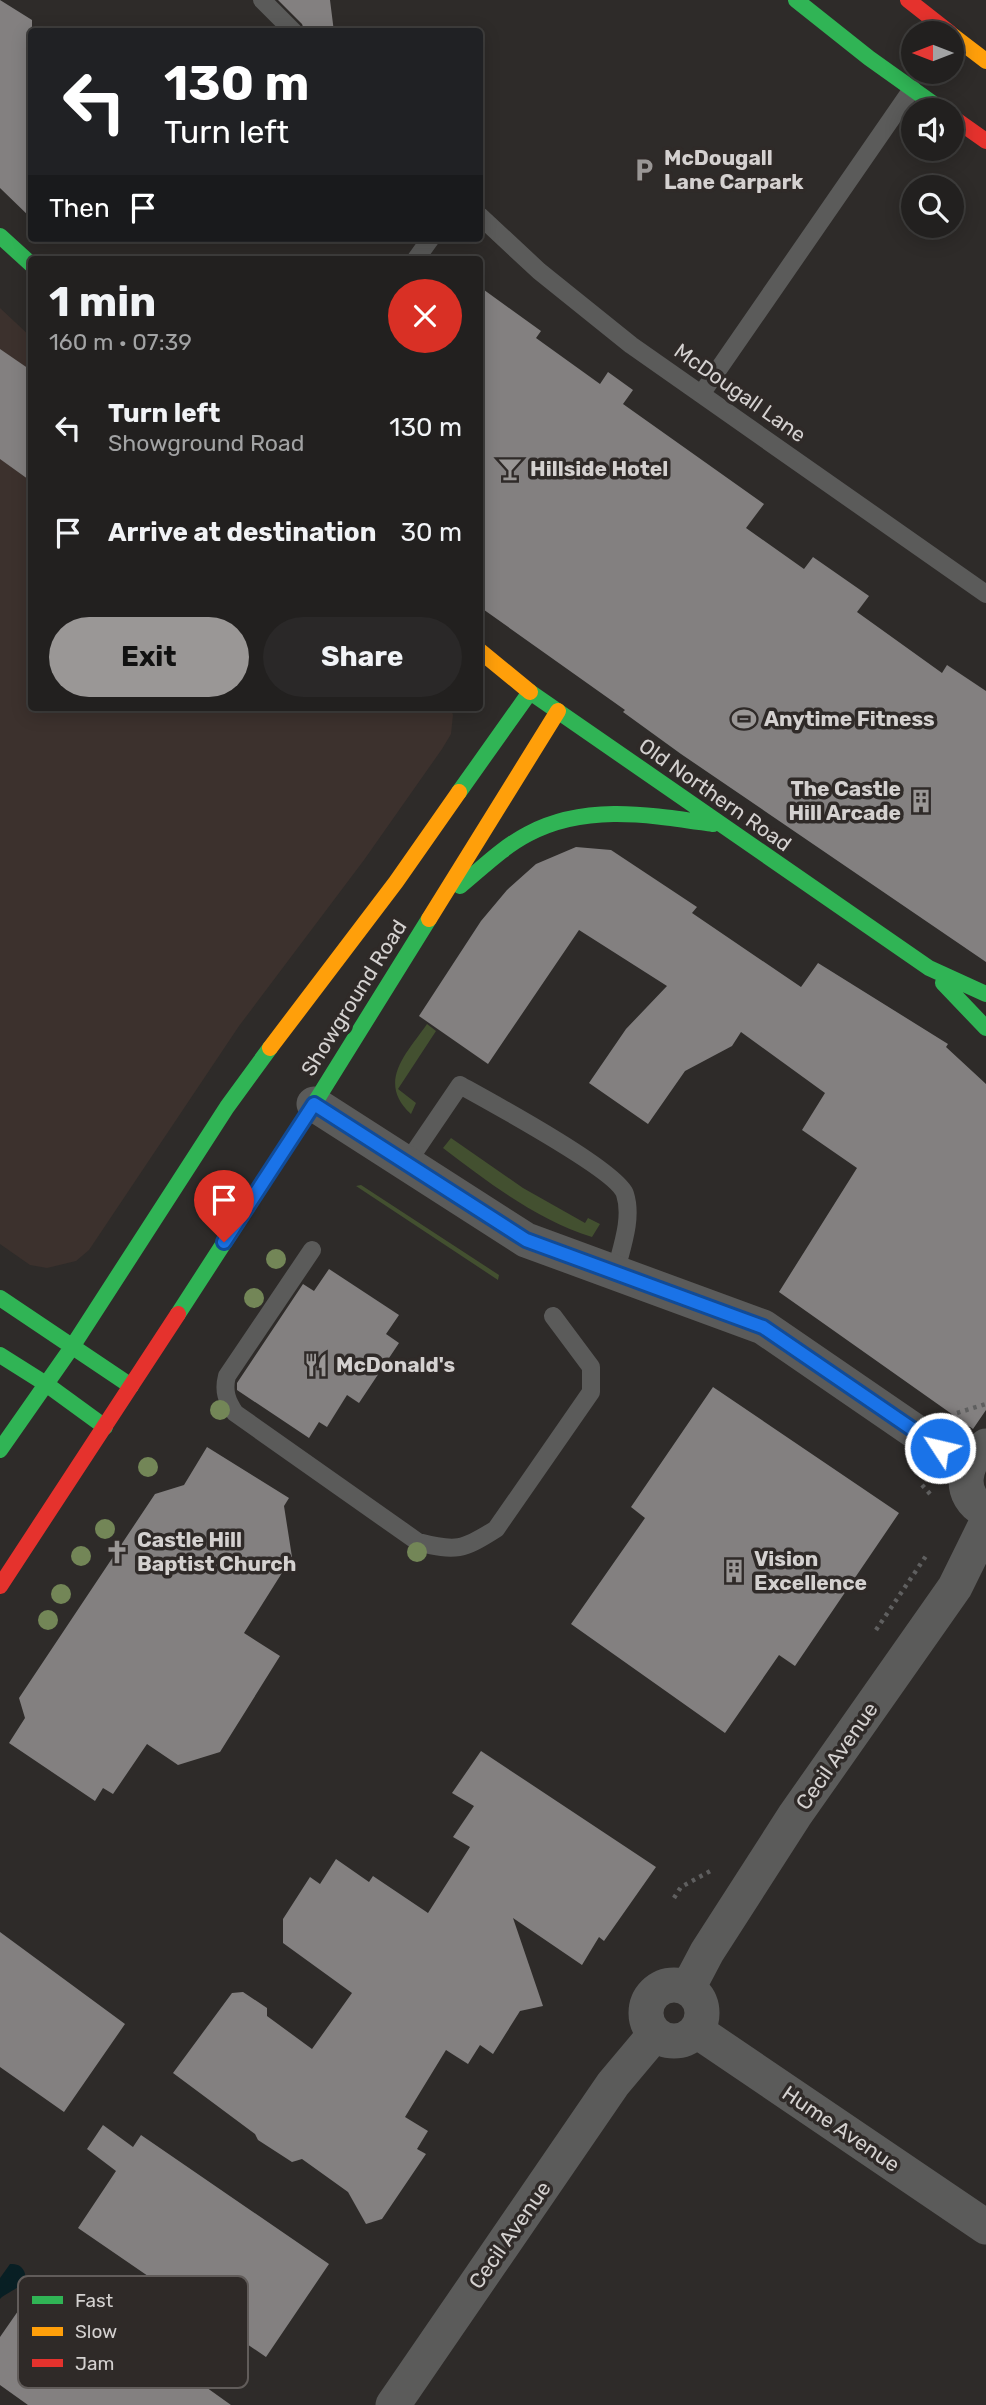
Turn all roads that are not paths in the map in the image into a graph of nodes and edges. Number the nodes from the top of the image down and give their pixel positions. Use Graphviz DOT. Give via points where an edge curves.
graph roads {
  1 [pos="262,0"];
  2 [pos="796,0"];
  3 [pos="908,0"];
  4 [pos="935,21"];
  5 [pos="290,28"];
  6 [pos="964,44"];
  7 [pos="986,61"];
  8 [pos="916,84"];
  9 [pos="912,89"];
  10 [pos="925,98"];
  11 [pos="964,125"];
  12 [pos="986,141"];
  13 [pos="483,219"];
  14 [pos="0,236"];
  15 [pos="28,261"];
  16 [pos="702,393"];
  17 [pos="986,594"];
  18 [pos="483,653"];
  19 [pos="530,692"];
  20 [pos="558,710"];
  21 [pos="721,826"];
  22 [pos="436,905"];
  23 [pos="929,968"];
  24 [pos="986,994"];
  25 [pos="986,1028"];
  26 [pos="314,1104"];
  27 [pos="407,1163"];
  28 [pos="312,1250"];
  29 [pos="615,1274"];
  30 [pos="0,1298"];
  31 [pos="553,1316"];
  32 [pos="72,1347"];
  33 [pos="0,1355"];
  34 [pos="46,1384"];
  35 [pos="131,1386"];
  36 [pos="105,1427"];
  37 [pos="0,1450"];
  38 [pos="977,1457"];
  39 [pos="986,1511"];
  40 [pos="986,1524"];
  41 [pos="0,1586"];
  42 [pos="688,1988"];
  43 [pos="696,2031"];
  44 [pos="655,2034"];
  45 [pos="986,2227"];
  46 [pos="393,2405"];
  1 -- 5 [label="lane"];
  2 -- 9 [label="main road"];
  3 -- 4 [label="main road"];
  6 -- 7 [label="main road"];
  8 -- 9 [label="main road"];
  9 -- 10 [label="main road"];
  9 -- 16 [label="lane"];
  11 -- 12 [label="main road"];
  13 -- 16 [label="lane, McDougall Lane" via="610,328"];
  14 -- 15 [label="main road"];
  16 -- 17 [label="lane, McDougall Lane"];
  18 -- 19 [label="main road, Old Northern Road"];
  19 -- 20 [label="main road, Old Northern Road"];
  19 -- 32 [label="main road, Showground Road" via="227,1107"];
  20 -- 21 [label="main road, Old Northern Road"];
  20 -- 22 [label="main road, Showground Road"];
  21 -- 22 [label="main road" via="614,813 566,818 508,846"];
  21 -- 23 [label="main road, Old Northern Road"];
  22 -- 26 [label="main road, Showground Road"];
  23 -- 24 [label="main road, Old Northern Road"];
  23 -- 25 [label="main road, Old Northern Road"];
  26 -- 27 [label="street"];
  26 -- 35 [label="main road, Showground Road"];
  27 -- 29 [label="street" via="526,1240"];
  27 -- 29 [label="lane" via="460,1085 472,1091 609,1175 625,1193 628,1220"];
  28 -- 31 [label="lane" via="227,1376 227,1402 235,1413 418,1542 446,1550 472,1544 496,1529 592,1392 591,1367"];
  29 -- 38 [label="street" via="763,1327"];
  30 -- 32 [label="main road"];
  32 -- 34 [label="main road, Showground Road"];
  32 -- 35 [label="main road"];
  33 -- 34 [label="main road"];
  34 -- 36 [label="main road"];
  34 -- 37 [label="main road, Showground Road"];
  35 -- 36 [label="main road, Showground Road"];
  36 -- 41 [label="main road, Showground Road"];
  38 -- 39 [label="street" via="967,1490"];
  40 -- 42 [label="street, Cecil Avenue" via="955,1587 795,1815"];
  42 -- 43 [label="street" via="702,2008"];
  42 -- 44 [label="street" via="670,1985 649,2000 646,2018"];
  43 -- 44 [label="street" via="671,2042"];
  43 -- 45 [label="street, Hume Avenue"];
  44 -- 46 [label="street, Cecil Avenue" via="613,2084"];
}
